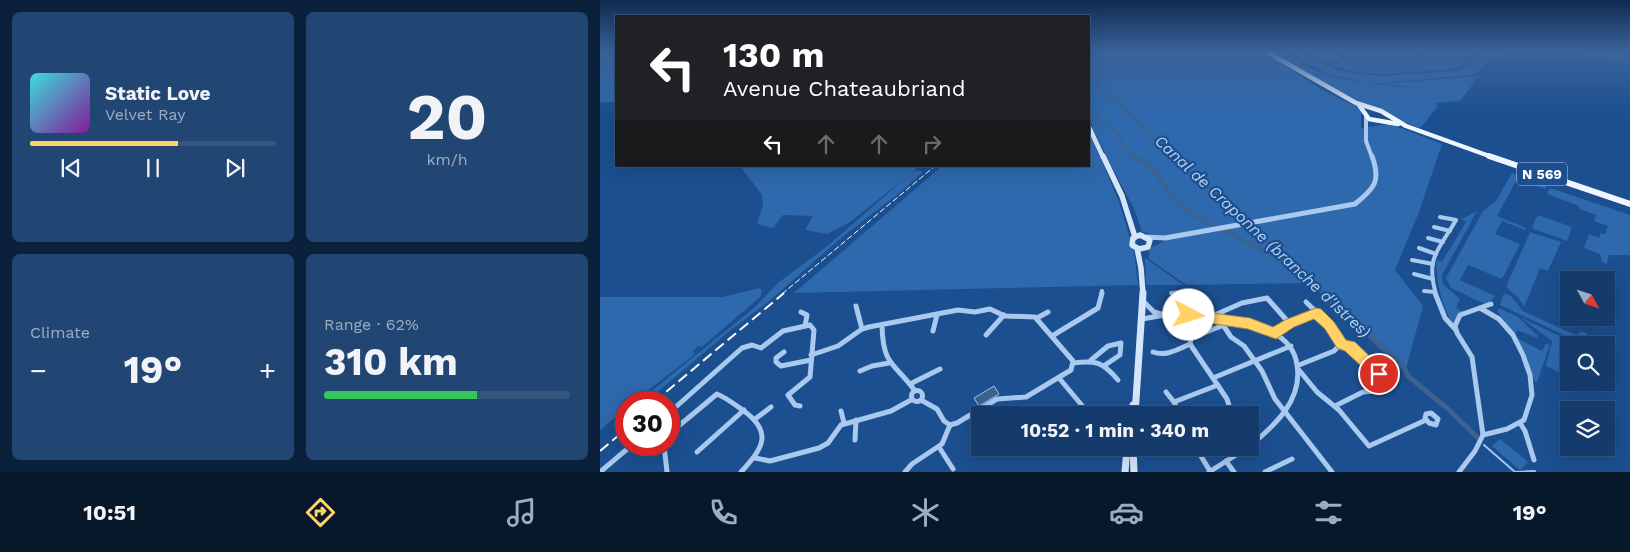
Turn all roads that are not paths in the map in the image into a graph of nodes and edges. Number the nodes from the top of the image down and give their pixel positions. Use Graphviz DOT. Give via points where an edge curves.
graph roads {
  1 [pos="1300,73"];
  2 [pos="1356,103"];
  3 [pos="1374,109"];
  4 [pos="1366,114"];
  5 [pos="1386,118"];
  6 [pos="1376,121"];
  7 [pos="1366,127"];
  8 [pos="1090,129"];
  9 [pos="1630,204"];
  10 [pos="1440,217"];
  11 [pos="1132,226"];
  12 [pos="1434,227"];
  13 [pos="1450,231"];
  14 [pos="1146,236"];
  15 [pos="1135,237"];
  16 [pos="1165,238"];
  17 [pos="1428,238"];
  18 [pos="1443,242"];
  19 [pos="1148,246"];
  20 [pos="1137,248"];
  21 [pos="1419,248"];
  22 [pos="1436,254"];
  23 [pos="1140,260"];
  24 [pos="1412,260"];
  25 [pos="1433,264"];
  26 [pos="1414,274"];
  27 [pos="1434,278"];
  28 [pos="1102,291"];
  29 [pos="1424,291"];
  30 [pos="1435,292"];
  31 [pos="1171,293"];
  32 [pos="1143,302"];
  33 [pos="1306,302"];
  34 [pos="1491,304"];
  35 [pos="856,306"];
  36 [pos="1480,308"];
  37 [pos="801,312"];
  38 [pos="1048,312"];
  39 [pos="1154,312"];
  40 [pos="1316,313"];
  41 [pos="937,315"];
  42 [pos="1004,315"];
  43 [pos="1165,315"];
  44 [pos="1142,316"];
  45 [pos="1197,316"];
  46 [pos="1210,317"];
  47 [pos="1036,318"];
  48 [pos="1222,318"];
  49 [pos="1290,324"];
  50 [pos="1224,325"];
  51 [pos="805,326"];
  52 [pos="882,326"];
  53 [pos="862,329"];
  54 [pos="1456,330"];
  55 [pos="933,331"];
  56 [pos="1276,334"];
  57 [pos="986,335"];
  58 [pos="1052,336"];
  59 [pos="1190,344"];
  60 [pos="1342,344"];
  61 [pos="1292,346"];
  62 [pos="784,352"];
  63 [pos="1153,352"];
  64 [pos="811,358"];
  65 [pos="1091,360"];
  66 [pos="1255,361"];
  67 [pos="889,363"];
  68 [pos="1073,363"];
  69 [pos="1105,366"];
  70 [pos="1299,368"];
  71 [pos="940,369"];
  72 [pos="860,371"];
  73 [pos="1059,378"];
  74 [pos="1213,378"];
  75 [pos="1118,380"];
  76 [pos="910,384"];
  77 [pos="1218,385"];
  78 [pos="915,392"];
  79 [pos="1166,392"];
  80 [pos="1135,398"];
  81 [pos="911,400"];
  82 [pos="921,400"];
  83 [pos="1174,402"];
  84 [pos="680,403"];
  85 [pos="800,406"];
  86 [pos="1082,406"];
  87 [pos="1133,406"];
  88 [pos="1135,406"];
  89 [pos="1176,406"];
  90 [pos="1229,406"];
  91 [pos="1335,406"];
  92 [pos="771,407"];
  93 [pos="744,410"];
  94 [pos="841,411"];
  95 [pos="1285,412"];
  96 [pos="755,419"];
  97 [pos="856,420"];
  98 [pos="1426,420"];
  99 [pos="1520,422"];
  100 [pos="844,423"];
  101 [pos="680,425"];
  102 [pos="950,425"];
  103 [pos="1483,435"];
  104 [pos="1259,436"];
  105 [pos="856,440"];
  106 [pos="939,447"];
  107 [pos="697,452"];
  108 [pos="619,456"];
  109 [pos="665,456"];
  110 [pos="1126,456"];
  111 [pos="1134,456"];
  112 [pos="1200,456"];
  113 [pos="1233,456"];
  114 [pos="755,458"];
  115 [pos="1292,459"];
  116 [pos="1534,460"];
  117 [pos="1226,461"];
  118 [pos="953,470"];
  119 [pos="600,472"];
  120 [pos="667,472"];
  121 [pos="741,472"];
  122 [pos="905,472"];
  123 [pos="1125,472"];
  124 [pos="1134,472"];
  125 [pos="1209,472"];
  126 [pos="1234,472"];
  127 [pos="1265,472"];
  128 [pos="1332,472"];
  129 [pos="1459,472"];
  1 -- 2 [label="main road"];
  2 -- 3 [label="main road"];
  2 -- 4 [label="main road"];
  3 -- 4 [label="main road"];
  3 -- 5 [label="main road" via="1381,111"];
  4 -- 6 [label="main road"];
  4 -- 7 [label="street"];
  5 -- 6 [label="main road"];
  5 -- 9 [label="main road, N 569"];
  6 -- 7 [label="street"];
  7 -- 16 [label="street" via="1367,144 1378,168 1376,182 1367,196 1355,204"];
  8 -- 11 [label="main road" via="1122,196"];
  10 -- 13 [label="street" via="1456,220"];
  11 -- 14 [label="main road"];
  11 -- 15 [label="main road"];
  12 -- 13 [label="street"];
  13 -- 18 [label="street"];
  14 -- 15 [label="main road"];
  14 -- 16 [label="street"];
  14 -- 19 [label="main road" via="1150,240"];
  15 -- 20 [label="main road" via="1131,242"];
  16 -- 19 [label="street"];
  17 -- 18 [label="street"];
  18 -- 22 [label="street"];
  19 -- 20 [label="main road"];
  19 -- 23 [label="main road"];
  20 -- 23 [label="main road"];
  21 -- 22 [label="street"];
  22 -- 25 [label="street"];
  23 -- 32 [label="main road"];
  24 -- 25 [label="street"];
  25 -- 27 [label="street"];
  26 -- 27 [label="street"];
  27 -- 30 [label="street"];
  28 -- 58 [label="street" via="1098,308"];
  29 -- 30 [label="street"];
  30 -- 54 [label="street" via="1445,318"];
  31 -- 45 [label="street" via="1182,292"];
  32 -- 39 [label="street"];
  32 -- 44 [label="main road"];
  33 -- 40 [label="street"];
  34 -- 36 [label="street"];
  35 -- 53 [label="street"];
  36 -- 54 [label="street" via="1460,316"];
  36 -- 99 [label="street" via="1499,319 1513,335 1523,355 1532,395 1524,420"];
  37 -- 51 [label="street" via="807,315"];
  38 -- 47 [label="street"];
  39 -- 43 [label="street"];
  39 -- 44 [label="street"];
  40 -- 49 [label="street"];
  40 -- 60 [label="street" via="1330,325"];
  41 -- 42 [label="street" via="958,310 975,312 990,309"];
  41 -- 52 [label="street"];
  41 -- 55 [label="street"];
  42 -- 47 [label="street"];
  42 -- 57 [label="street"];
  43 -- 44 [label="street"];
  43 -- 45 [label="street"];
  44 -- 80 [label="main road"];
  45 -- 46 [label="street"];
  46 -- 48 [label="street"];
  46 -- 49 [label="street" via="1242,303 1267,298"];
  47 -- 58 [label="street"];
  48 -- 50 [label="street"];
  48 -- 56 [label="street"];
  49 -- 56 [label="street"];
  50 -- 59 [label="street" via="1191,338"];
  50 -- 66 [label="street" via="1231,337 1244,346"];
  51 -- 64 [label="street" via="810,325 814,330"];
  51 -- 84 [label="street" via="783,331 761,348 745,346"];
  52 -- 53 [label="street"];
  52 -- 67 [label="street" via="882,347"];
  53 -- 64 [label="street" via="838,346"];
  54 -- 103 [label="street" via="1472,357"];
  56 -- 61 [label="street"];
  58 -- 68 [label="street"];
  59 -- 63 [label="street" via="1163,353"];
  59 -- 74 [label="street"];
  60 -- 70 [label="street"];
  60 -- 91 [label="street" via="1350,346 1388,384"];
  61 -- 66 [label="street"];
  61 -- 70 [label="street"];
  62 -- 64 [label="street" via="776,358 781,366"];
  64 -- 85 [label="street" via="810,379 788,395 795,405"];
  65 -- 68 [label="street"];
  65 -- 69 [label="street"];
  65 -- 69 [label="street" via="1107,347 1121,343 1120,355"];
  66 -- 74 [label="street"];
  66 -- 95 [label="street" via="1266,378 1270,393"];
  67 -- 72 [label="street"];
  67 -- 76 [label="street"];
  68 -- 73 [label="street" via="1071,370"];
  69 -- 75 [label="street"];
  70 -- 91 [label="street" via="1317,392"];
  70 -- 95 [label="street" via="1296,392"];
  71 -- 76 [label="street"];
  73 -- 86 [label="street"];
  73 -- 102 [label="street" via="1022,399 1002,397"];
  74 -- 77 [label="street"];
  76 -- 78 [label="street"];
  77 -- 83 [label="street"];
  77 -- 90 [label="street"];
  78 -- 81 [label="street"];
  78 -- 82 [label="street" via="923,393"];
  79 -- 83 [label="street"];
  80 -- 87 [label="main road"];
  80 -- 88 [label="main road"];
  81 -- 82 [label="street"];
  81 -- 97 [label="street" via="891,412"];
  82 -- 102 [label="street" via="937,409"];
  83 -- 89 [label="street"];
  91 -- 98 [label="street" via="1369,446"];
  92 -- 96 [label="street"];
  93 -- 96 [label="street"];
  93 -- 101 [label="street" via="717,394"];
  93 -- 107 [label="street"];
  94 -- 100 [label="street"];
  95 -- 104 [label="street"];
  95 -- 128 [label="street"];
  96 -- 114 [label="street" via="764,439"];
  97 -- 100 [label="street"];
  97 -- 105 [label="street"];
  99 -- 103 [label="street" via="1507,430"];
  99 -- 116 [label="street"];
  100 -- 114 [label="street" via="819,448 770,461"];
  102 -- 106 [label="street"];
  103 -- 129 [label="street" via="1475,452"];
  106 -- 118 [label="street"];
  106 -- 122 [label="street"];
  108 -- 119 [label="street"];
  109 -- 120 [label="street"];
  110 -- 123 [label="main road"];
  111 -- 124 [label="main road"];
  112 -- 125 [label="street"];
  113 -- 117 [label="street"];
  114 -- 121 [label="street"];
  115 -- 127 [label="street"];
  117 -- 125 [label="street"];
  117 -- 126 [label="street"];
}
